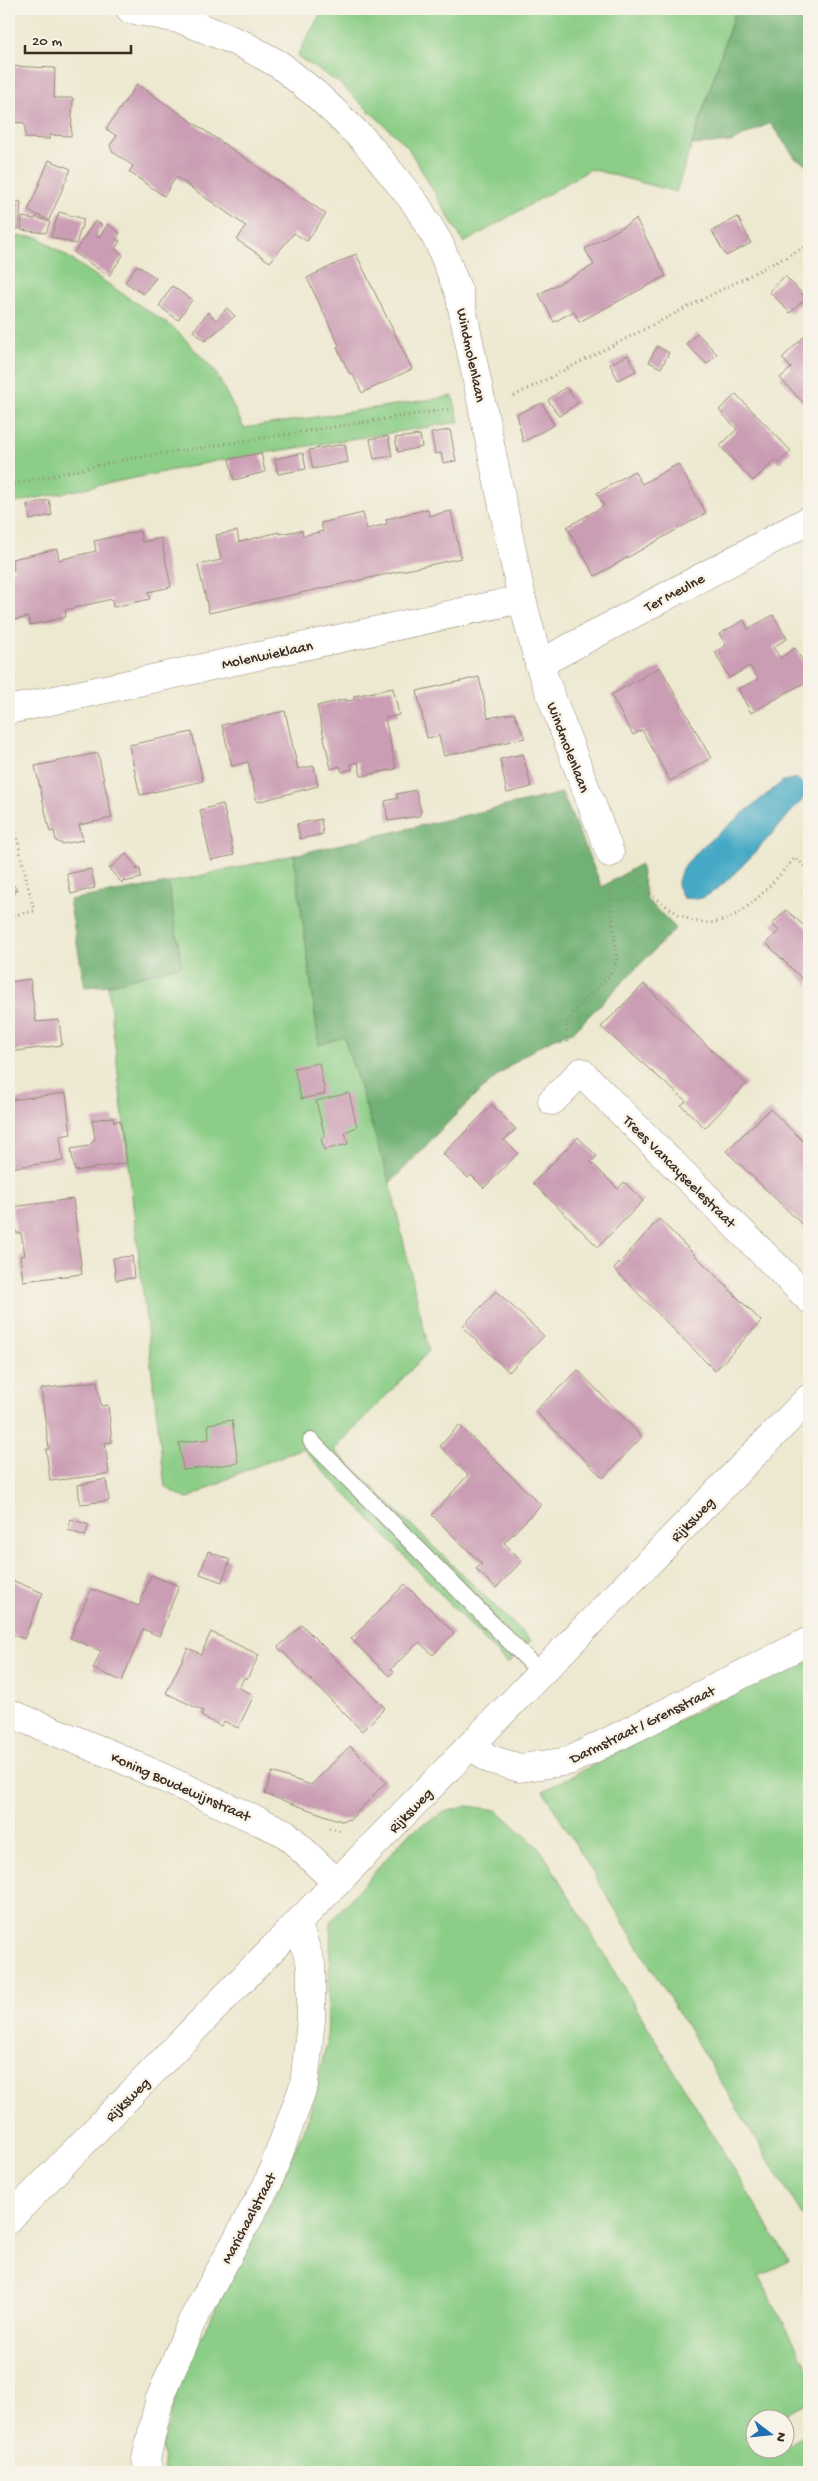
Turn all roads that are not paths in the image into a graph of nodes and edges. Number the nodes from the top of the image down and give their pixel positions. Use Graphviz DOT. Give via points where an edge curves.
graph roads {
  1 [pos="130,9"];
  2 [pos="809,520"];
  3 [pos="522,599"];
  4 [pos="538,664"];
  5 [pos="13,709"];
  6 [pos="614,861"];
  7 [pos="552,1101"];
  8 [pos="809,1299"];
  9 [pos="809,1398"];
  10 [pos="311,1441"];
  11 [pos="809,1641"];
  12 [pos="542,1674"];
  13 [pos="9,1713"];
  14 [pos="472,1745"];
  15 [pos="337,1883"];
  16 [pos="298,1925"];
  17 [pos="9,2219"];
  18 [pos="149,2472"];
  1 -- 3 [label="street, Windmolenlaan" via="183,20 242,44 280,65 318,96 364,141 416,204 440,243 459,293"];
  2 -- 4 [label="street, Ter Meulne"];
  3 -- 4 [label="street, Windmolenlaan"];
  3 -- 5 [label="street, Molenwieklaan"];
  4 -- 6 [label="street, Windmolenlaan"];
  7 -- 8 [label="street, Trees Vancayseelestraat" via="580,1072"];
  9 -- 12 [label="street, Rijksweg"];
  10 -- 12 [label="lane"];
  11 -- 14 [label="street, Darmstraat / Grensstraat" via="569,1762 520,1768 489,1759"];
  12 -- 14 [label="street, Rijksweg"];
  13 -- 15 [label="street, Koning Boudewijnstraat" via="116,1756 285,1833"];
  14 -- 15 [label="street, Rijksweg"];
  15 -- 16 [label="street, Rijksweg"];
  16 -- 17 [label="street, Rijksweg"];
  16 -- 18 [label="street, Marichaalstraat" via="311,1964 311,2020 304,2086 268,2183 191,2323 159,2401 146,2459"];
}
